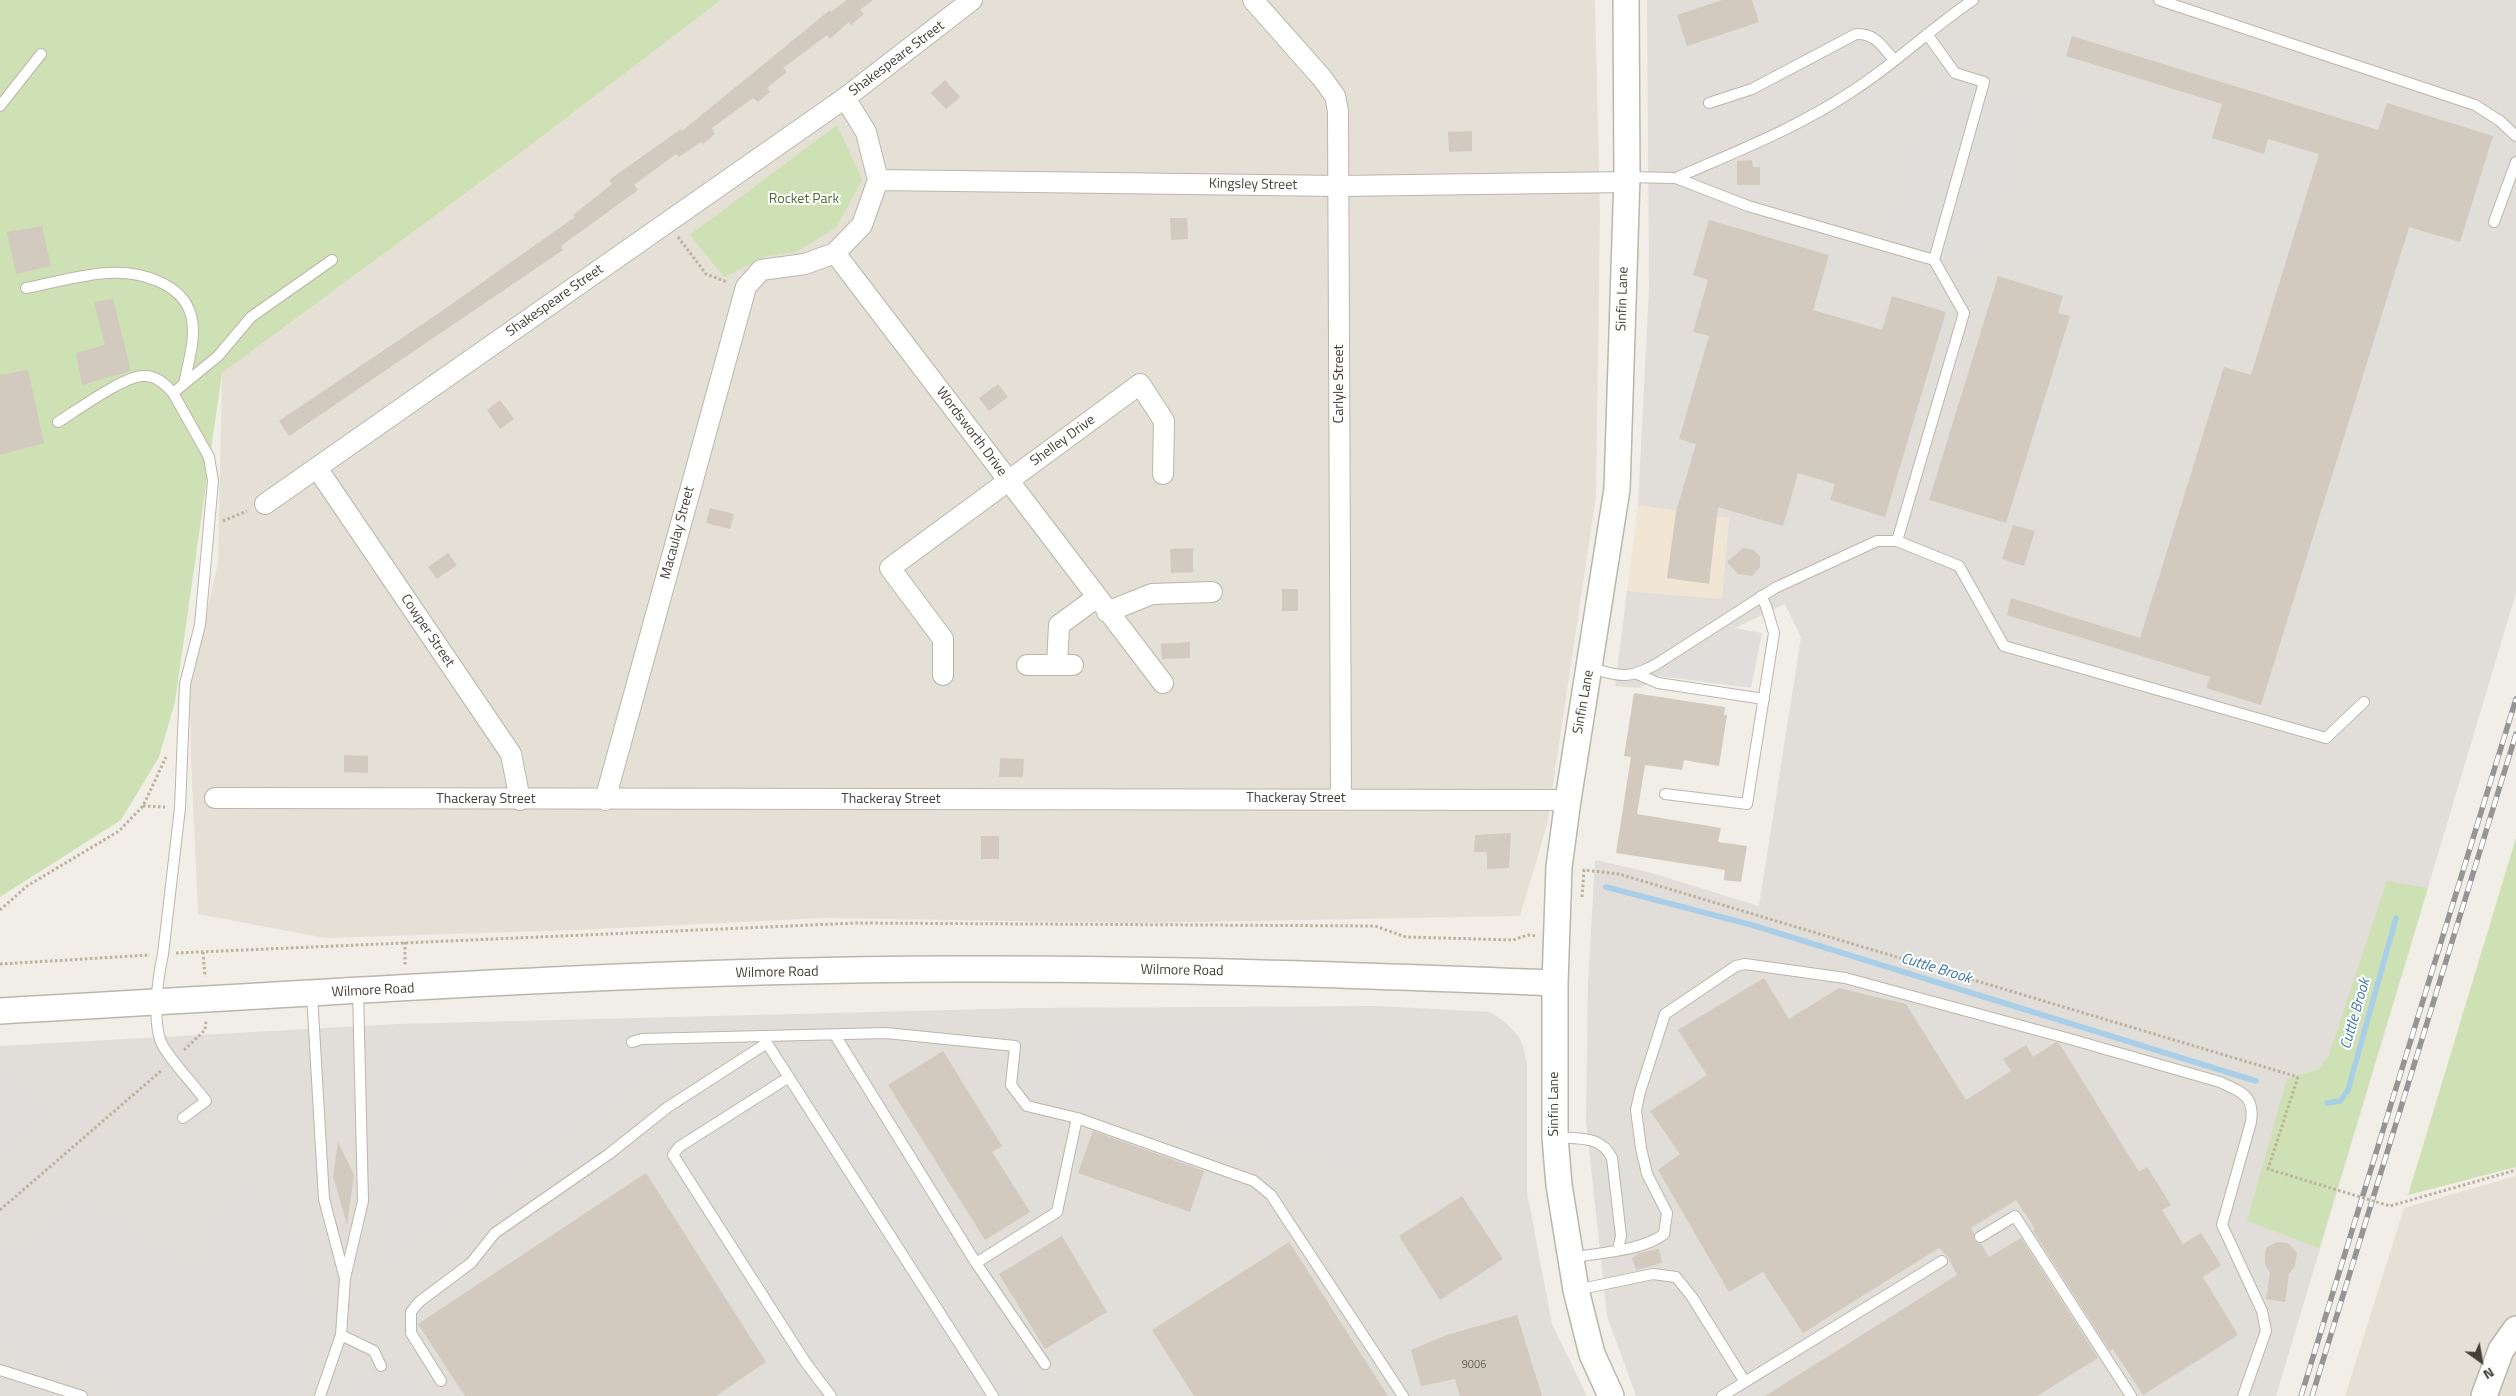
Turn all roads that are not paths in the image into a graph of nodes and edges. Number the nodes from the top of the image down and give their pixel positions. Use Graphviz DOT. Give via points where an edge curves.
graph roads {
  1 [pos="972,0"];
  2 [pos="1253,0"];
  3 [pos="1626,0"];
  4 [pos="1973,0"];
  5 [pos="2159,0"];
  6 [pos="1926,34"];
  7 [pos="41,54"];
  8 [pos="1894,60"];
  9 [pos="845,98"];
  10 [pos="1708,104"];
  11 [pos="0,106"];
  12 [pos="2516,136"];
  13 [pos="2516,162"];
  14 [pos="1676,178"];
  15 [pos="878,180"];
  16 [pos="1627,180"];
  17 [pos="1340,186"];
  18 [pos="2494,222"];
  19 [pos="835,253"];
  20 [pos="332,260"];
  21 [pos="1934,260"];
  22 [pos="26,288"];
  23 [pos="184,384"];
  24 [pos="173,393"];
  25 [pos="58,422"];
  26 [pos="317,468"];
  27 [pos="1163,474"];
  28 [pos="1008,481"];
  29 [pos="265,504"];
  30 [pos="1897,541"];
  31 [pos="1212,592"];
  32 [pos="1761,596"];
  33 [pos="1102,605"];
  34 [pos="1027,665"];
  35 [pos="1590,668"];
  36 [pos="1637,674"];
  37 [pos="943,675"];
  38 [pos="1162,684"];
  39 [pos="1764,698"];
  40 [pos="2364,702"];
  41 [pos="1665,794"];
  42 [pos="215,798"];
  43 [pos="1341,799"];
  44 [pos="520,800"];
  45 [pos="605,800"];
  46 [pos="1568,800"];
  47 [pos="1555,983"];
  48 [pos="358,991"];
  49 [pos="312,994"];
  50 [pos="158,1002"];
  51 [pos="0,1011"];
  52 [pos="835,1035"];
  53 [pos="765,1039"];
  54 [pos="632,1042"];
  55 [pos="789,1077"];
  56 [pos="183,1118"];
  57 [pos="1077,1118"];
  58 [pos="1555,1137"];
  59 [pos="1980,1237"];
  60 [pos="1618,1249"];
  61 [pos="1569,1258"];
  62 [pos="1942,1261"];
  63 [pos="976,1263"];
  64 [pos="345,1278"];
  65 [pos="1576,1290"];
  66 [pos="2516,1329"];
  67 [pos="342,1335"];
  68 [pos="1045,1364"];
  69 [pos="382,1366"];
  70 [pos="0,1370"];
  71 [pos="441,1381"];
  72 [pos="1745,1382"];
  73 [pos="82,1396"];
  74 [pos="320,1396"];
  75 [pos="831,1396"];
  76 [pos="993,1396"];
  77 [pos="1403,1396"];
  78 [pos="1611,1396"];
  79 [pos="1722,1396"];
  80 [pos="2131,1396"];
  81 [pos="2243,1396"];
  82 [pos="2484,1396"];
  1 -- 9 [label="street, Shakespeare Street"];
  2 -- 17 [label="street, Carlyle Street" via="1335,96"];
  3 -- 16 [label="street, Sinfin Lane"];
  4 -- 6 [label="lane"];
  5 -- 12 [label="lane" via="2475,105"];
  6 -- 8 [label="lane"];
  6 -- 21 [label="lane" via="1955,73 1984,82"];
  7 -- 11 [label="lane"];
  8 -- 10 [label="lane" via="1877,39 1867,33 1856,34 1752,89"];
  8 -- 14 [label="lane" via="1851,93 1768,138"];
  9 -- 15 [label="street, Shakespeare Street" via="866,132"];
  9 -- 26 [label="street, Shakespeare Street"];
  13 -- 18 [label="lane"];
  14 -- 16 [label="lane"];
  14 -- 21 [label="lane" via="1748,206"];
  15 -- 17 [label="street, Kingsley Street"];
  15 -- 19 [label="street" via="862,225"];
  16 -- 17 [label="street, Kingsley Street"];
  16 -- 35 [label="street, Sinfin Lane" via="1617,489"];
  17 -- 43 [label="street, Carlyle Street"];
  19 -- 28 [label="street, Wordsworth Drive"];
  19 -- 45 [label="street, Macaulay Street" via="805,264 761,270 746,287"];
  20 -- 23 [label="lane" via="251,317 218,356"];
  21 -- 30 [label="lane" via="1964,313"];
  22 -- 23 [label="lane" via="108,273 128,273 164,283 183,298 192,316 193,333"];
  23 -- 24 [label="lane"];
  24 -- 25 [label="lane" via="162,381 143,376 123,382"];
  24 -- 50 [label="lane" via="209,457 213,481 200,625 185,684 180,808 164,954 158,978"];
  26 -- 29 [label="street, Shakespeare Street"];
  26 -- 44 [label="street, Cowper Street" via="511,754"];
  27 -- 28 [label="street, Shelley Drive" via="1164,421 1140,384"];
  28 -- 33 [label="street, Wordsworth Drive"];
  28 -- 37 [label="street, Shelley Drive" via="890,568 943,639"];
  30 -- 32 [label="lane" via="1876,541"];
  30 -- 40 [label="lane" via="1959,566 2004,646 2326,738"];
  31 -- 33 [label="street" via="1152,594"];
  32 -- 36 [label="lane"];
  32 -- 39 [label="lane" via="1774,633"];
  33 -- 34 [label="street" via="1058,625 1065,665"];
  33 -- 38 [label="street, Wordsworth Drive"];
  35 -- 36 [label="lane" via="1624,677"];
  35 -- 46 [label="street, Sinfin Lane"];
  36 -- 39 [label="lane" via="1658,683"];
  39 -- 41 [label="lane" via="1747,804"];
  42 -- 44 [label="street, Thackeray Street"];
  43 -- 45 [label="street, Thackeray Street"];
  43 -- 46 [label="street, Thackeray Street"];
  44 -- 45 [label="street, Thackeray Street"];
  46 -- 47 [label="street, Sinfin Lane" via="1560,867"];
  47 -- 48 [label="street, Wilmore Road" via="1282,972 952,969 590,978"];
  47 -- 58 [label="street, Sinfin Lane"];
  48 -- 49 [label="street, Wilmore Road"];
  48 -- 64 [label="lane" via="363,1201"];
  49 -- 50 [label="street, Wilmore Road"];
  49 -- 64 [label="lane" via="324,1199"];
  50 -- 51 [label="street, Wilmore Road"];
  50 -- 56 [label="lane" via="158,1030 163,1046 206,1101"];
  52 -- 53 [label="lane"];
  52 -- 57 [label="lane" via="886,1033 1015,1046 1012,1085 1027,1106"];
  52 -- 63 [label="lane"];
  53 -- 54 [label="lane" via="642,1039"];
  53 -- 55 [label="lane"];
  53 -- 71 [label="lane" via="495,1233 471,1263 419,1302 411,1312 412,1333"];
  55 -- 75 [label="lane" via="679,1147 673,1155 806,1363"];
  55 -- 76 [label="lane"];
  57 -- 63 [label="lane" via="1057,1212"];
  57 -- 77 [label="lane" via="1254,1181 1272,1195"];
  58 -- 60 [label="lane" via="1588,1139 1602,1143 1608,1149 1612,1158 1621,1236"];
  58 -- 61 [label="street, Sinfin Lane"];
  59 -- 80 [label="lane" via="2014,1216"];
  60 -- 61 [label="lane"];
  60 -- 81 [label="lane" via="1657,1240 1664,1234 1667,1224 1667,1213 1647,1174 1636,1110 1665,1014 1736,966 1745,964 1845,978 2220,1082 2249,1099 2253,1109 2251,1122 2222,1225 2262,1311 2266,1331"];
  61 -- 65 [label="street, Sinfin Lane"];
  62 -- 72 [label="lane"];
  63 -- 68 [label="lane"];
  64 -- 67 [label="lane"];
  65 -- 72 [label="lane" via="1654,1274 1676,1277"];
  65 -- 78 [label="street, Sinfin Lane" via="1592,1354"];
  66 -- 82 [label="street" via="2500,1350"];
  67 -- 69 [label="lane" via="374,1351"];
  67 -- 74 [label="lane"];
  70 -- 73 [label="lane"];
  72 -- 79 [label="lane"];
}
